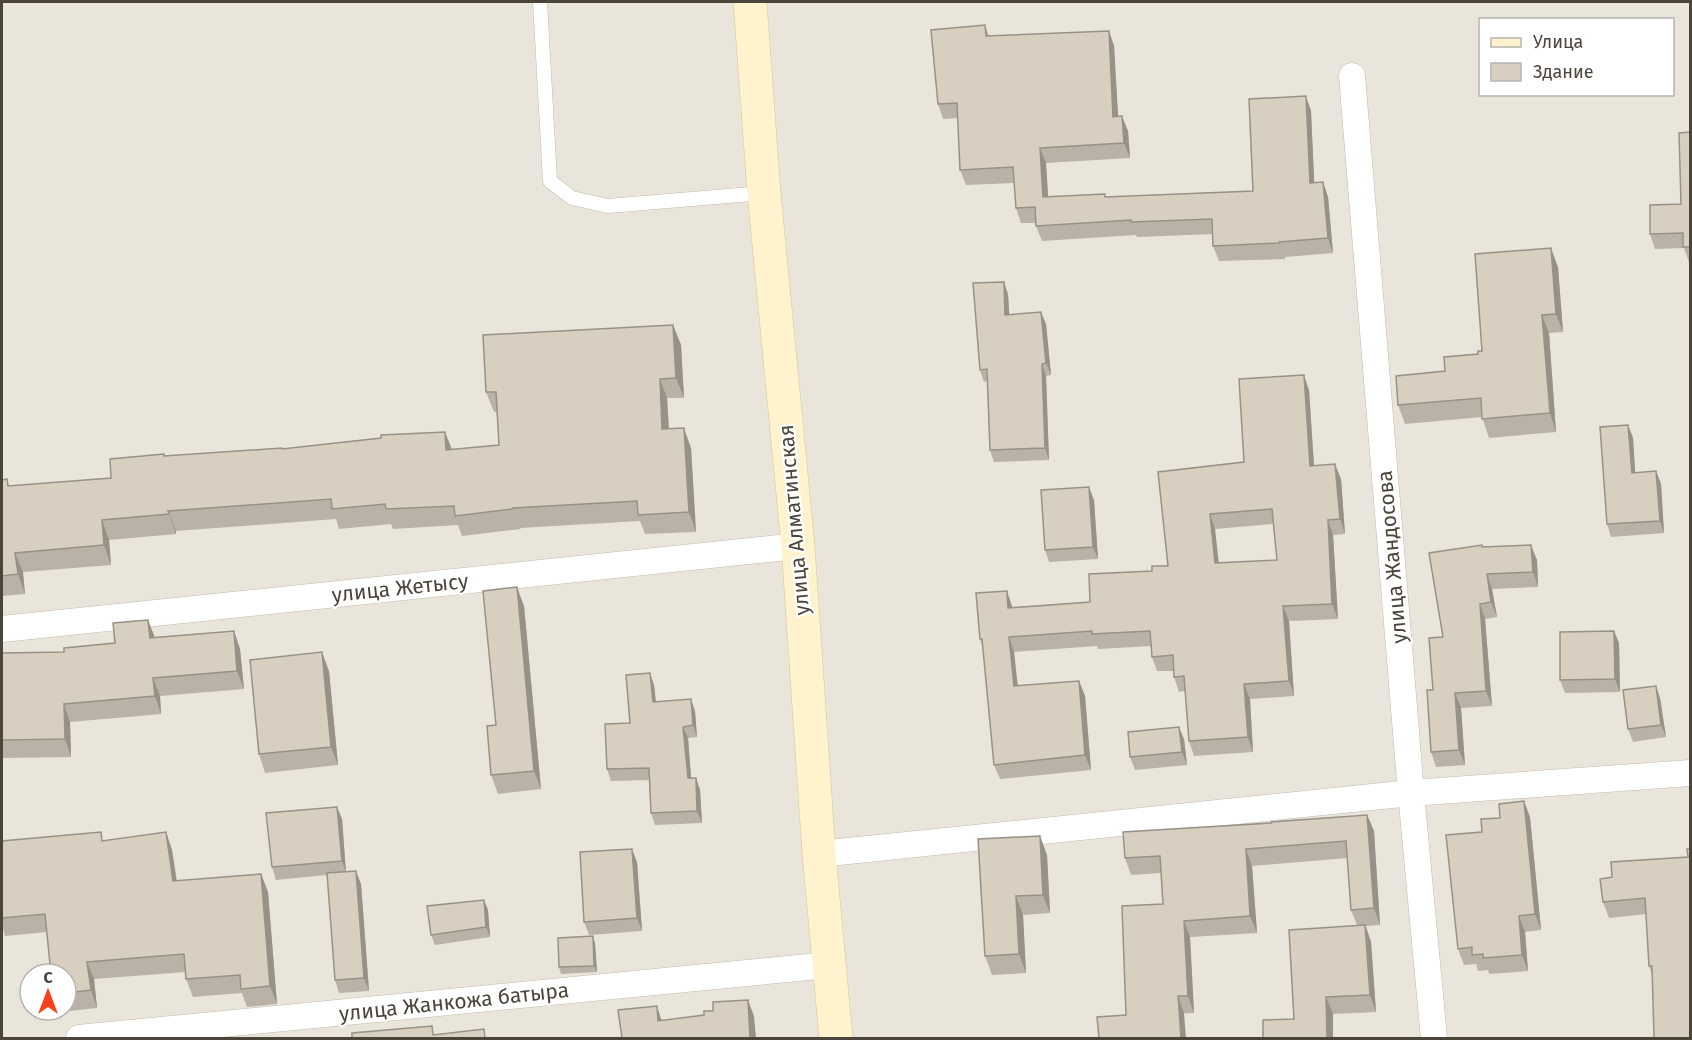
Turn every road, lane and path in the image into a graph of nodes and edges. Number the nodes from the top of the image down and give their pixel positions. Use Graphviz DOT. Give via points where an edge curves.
graph roads {
  1 [pos="540,2"];
  2 [pos="750,2"];
  3 [pos="1352,76"];
  4 [pos="764,193"];
  5 [pos="798,546"];
  6 [pos="2,629"];
  7 [pos="1690,773"];
  8 [pos="1411,794"];
  9 [pos="819,854"];
  10 [pos="829,965"];
  11 [pos="79,1038"];
  12 [pos="836,1038"];
  13 [pos="1434,1038"];
  1 -- 4 [label="lane" via="550,181 572,198 608,206"];
  2 -- 4 [label="street, улица Алматинская"];
  3 -- 8 [label="street, улица Жандосова"];
  4 -- 5 [label="street, улица Алматинская"];
  5 -- 6 [label="street, улица Жетысу"];
  5 -- 9 [label="street, улица Алматинская"];
  7 -- 8 [label="street"];
  8 -- 9 [label="street"];
  8 -- 13 [label="street, улица Жандосова"];
  9 -- 10 [label="street, улица Алматинская"];
  10 -- 11 [label="street, улица Жанкожа батыра"];
  10 -- 12 [label="street, улица Алматинская"];
}
